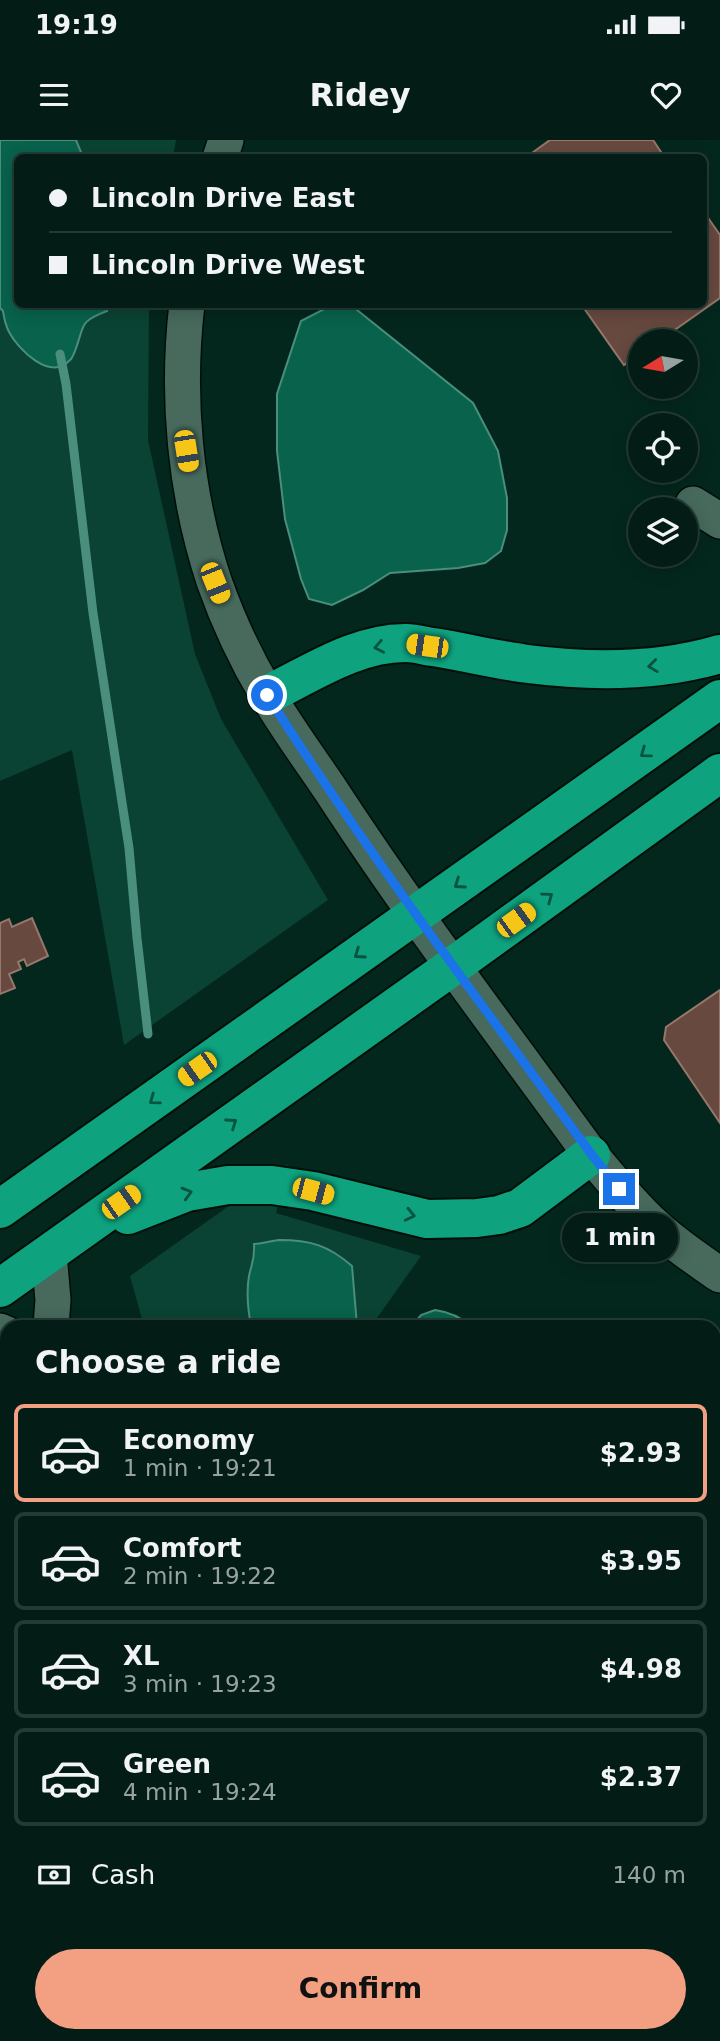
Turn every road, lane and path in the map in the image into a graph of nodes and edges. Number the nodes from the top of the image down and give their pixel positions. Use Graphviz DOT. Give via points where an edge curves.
graph roads {
  1 [pos="187,308"];
  2 [pos="720,654"];
  3 [pos="267,695"];
  4 [pos="720,699"];
  5 [pos="720,773"];
  6 [pos="415,915"];
  7 [pos="453,966"];
  8 [pos="592,1155"];
  9 [pos="0,1209"];
  10 [pos="63,1244"];
  11 [pos="720,1275"];
  12 [pos="0,1288"];
  13 [pos="51,1320"];
  1 -- 3 [label="street" via="181,371 183,430 202,541 224,605"];
  2 -- 3 [label="highway, one-way" via="646,667 586,668 407,643 344,657"];
  3 -- 6 [label="street"];
  4 -- 6 [label="highway, one-way"];
  7 -- 5 [label="highway, one-way"];
  6 -- 7 [label="street"];
  6 -- 9 [label="highway, one-way"];
  7 -- 8 [label="street"];
  10 -- 7 [label="highway, one-way"];
  10 -- 8 [label="highway, one-way" via="187,1192 228,1185 313,1191 427,1219 499,1215 532,1201"];
  8 -- 11 [label="street" via="655,1226"];
  10 -- 12 [label="highway"];
  10 -- 13 [label="street"];
}
